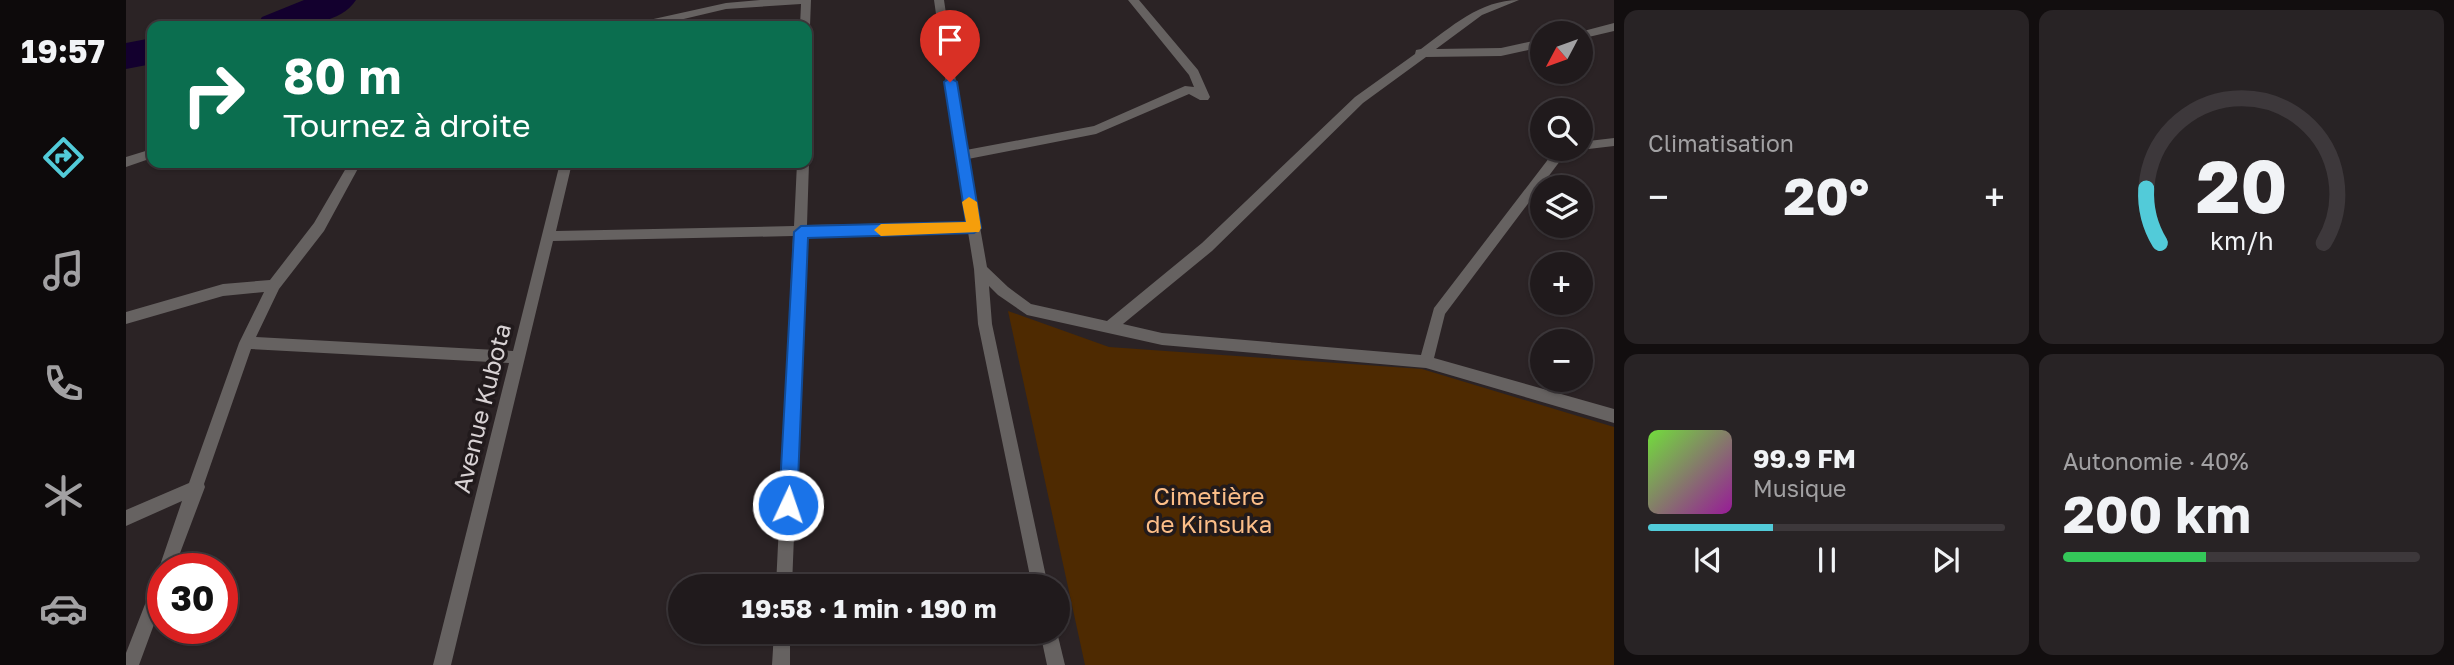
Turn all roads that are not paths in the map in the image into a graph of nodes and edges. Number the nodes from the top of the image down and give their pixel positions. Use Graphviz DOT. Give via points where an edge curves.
graph roads {
  1 [pos="806,0"];
  2 [pos="939,0"];
  3 [pos="1133,0"];
  4 [pos="1514,0"];
  5 [pos="661,21"];
  6 [pos="805,21"];
  7 [pos="1614,27"];
  8 [pos="1593,32"];
  9 [pos="1530,46"];
  10 [pos="1420,53"];
  11 [pos="1614,142"];
  12 [pos="1593,144"];
  13 [pos="147,156"];
  14 [pos="961,156"];
  15 [pos="1554,161"];
  16 [pos="126,162"];
  17 [pos="352,168"];
  18 [pos="565,168"];
  19 [pos="803,168"];
  20 [pos="974,228"];
  21 [pos="801,232"];
  22 [pos="547,236"];
  23 [pos="981,269"];
  24 [pos="274,285"];
  25 [pos="126,318"];
  26 [pos="1110,327"];
  27 [pos="246,343"];
  28 [pos="517,358"];
  29 [pos="1426,362"];
  30 [pos="1614,416"];
  31 [pos="197,487"];
  32 [pos="126,517"];
  33 [pos="172,553"];
  34 [pos="785,574"];
  35 [pos="1037,574"];
  36 [pos="147,620"];
  37 [pos="782,644"];
  38 [pos="1052,644"];
  39 [pos="130,665"];
  40 [pos="442,665"];
  41 [pos="781,665"];
  42 [pos="1056,665"];
  1 -- 5 [label="street" via="726,6"];
  1 -- 6 [label="street"];
  2 -- 14 [label="street"];
  3 -- 14 [label="street" via="1194,73 1204,97 1189,89 1096,130"];
  4 -- 10 [label="street" via="1478,13"];
  7 -- 8 [label="street"];
  9 -- 10 [label="street" via="1502,52"];
  10 -- 26 [label="street" via="1359,100 1207,247"];
  11 -- 12 [label="street"];
  13 -- 16 [label="street"];
  14 -- 20 [label="street"];
  15 -- 29 [label="street" via="1439,312"];
  17 -- 24 [label="street" via="319,227"];
  18 -- 22 [label="street, Avenue Kubota"];
  19 -- 21 [label="street"];
  20 -- 21 [label="street"];
  20 -- 23 [label="street"];
  21 -- 22 [label="street"];
  21 -- 34 [label="street"];
  22 -- 28 [label="street, Avenue Kubota"];
  23 -- 26 [label="street" via="1027,309"];
  23 -- 35 [label="street" via="985,324"];
  24 -- 25 [label="street" via="223,290"];
  24 -- 27 [label="street"];
  26 -- 29 [label="street" via="1161,339"];
  27 -- 28 [label="street"];
  27 -- 31 [label="street"];
  28 -- 40 [label="street, Avenue Kubota"];
  29 -- 30 [label="street"];
  31 -- 32 [label="street"];
  31 -- 33 [label="street"];
  36 -- 39 [label="street"];
  37 -- 41 [label="street"];
  38 -- 42 [label="street"];
}
